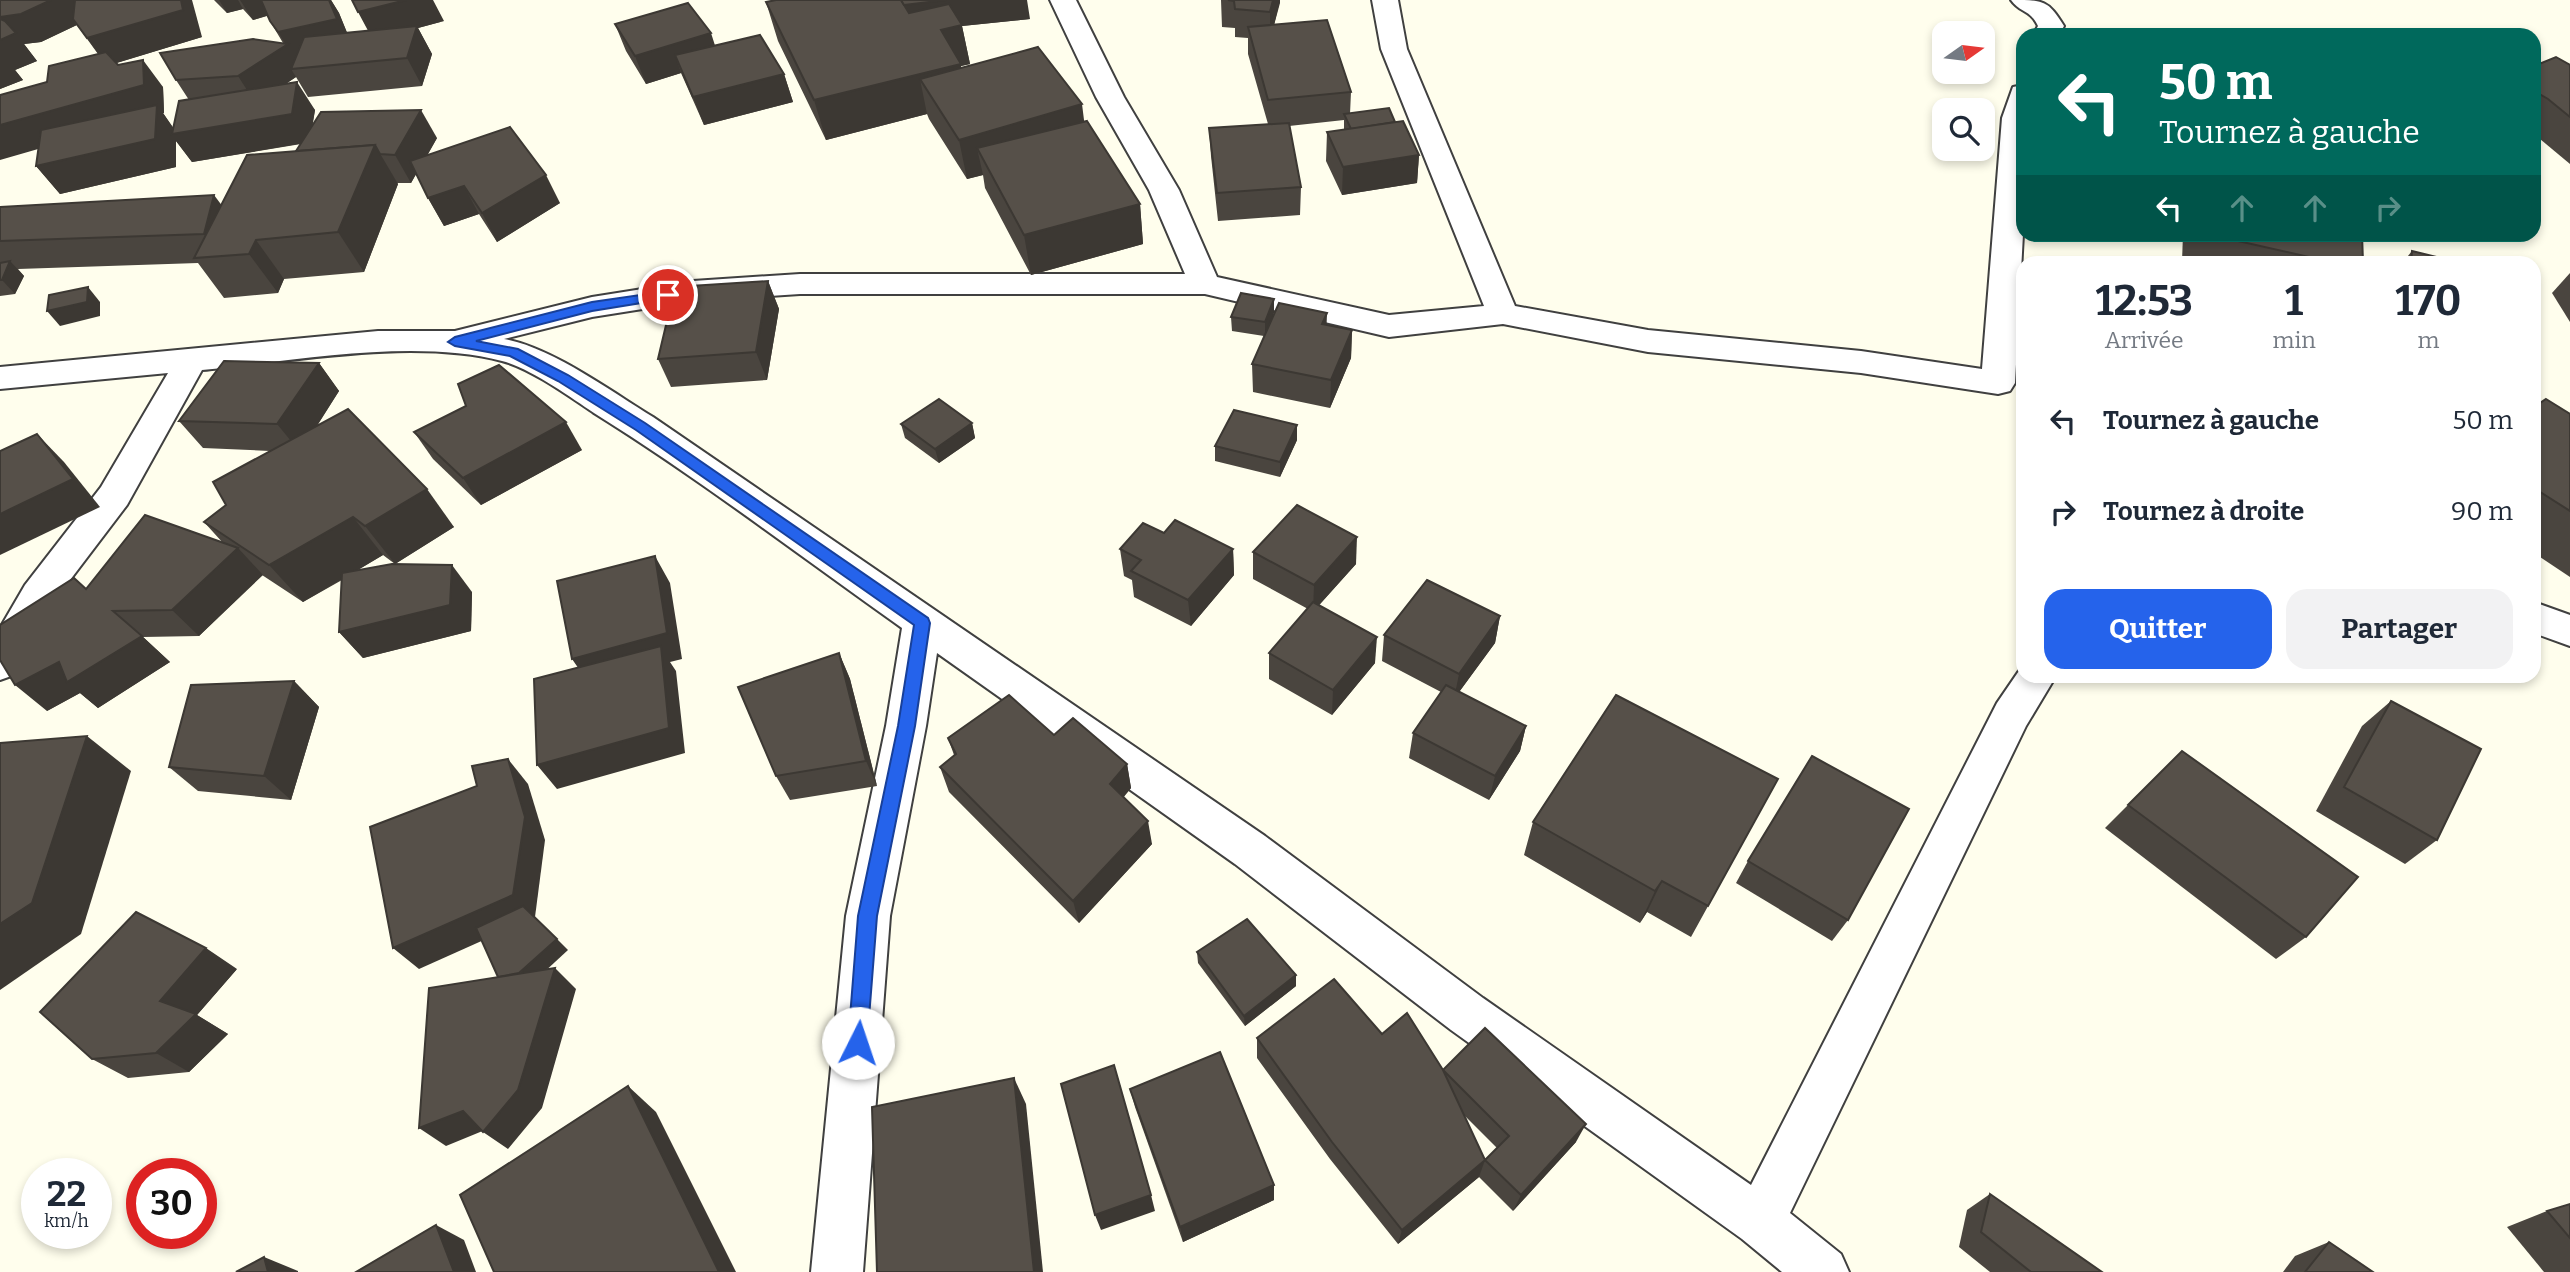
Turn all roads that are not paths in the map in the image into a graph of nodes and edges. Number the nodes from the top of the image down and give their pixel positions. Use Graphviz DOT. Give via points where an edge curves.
graph roads {
  1 [pos="1063,0"];
  2 [pos="1385,0"];
  3 [pos="2024,0"];
  4 [pos="2049,28"];
  5 [pos="2016,115"];
  6 [pos="1205,284"];
  7 [pos="1503,314"];
  8 [pos="455,342"];
  9 [pos="191,359"];
  10 [pos="0,378"];
  11 [pos="2010,390"];
  12 [pos="2541,620"];
  13 [pos="922,623"];
  14 [pos="2570,631"];
  15 [pos="0,664"];
  16 [pos="2032,683"];
  17 [pos="1760,1221"];
  18 [pos="837,1272"];
  19 [pos="1823,1272"];
  1 -- 6 [label="street" via="1110,97 1164,190"];
  2 -- 7 [label="street" via="1394,49"];
  3 -- 4 [label="street" via="2043,9"];
  5 -- 11 [label="street"];
  6 -- 7 [label="street" via="1389,326"];
  6 -- 8 [label="street" via="800,284 706,290 592,307"];
  7 -- 11 [label="street" via="1648,341 1861,362"];
  8 -- 9 [label="street" via="378,342"];
  8 -- 13 [label="street" via="513,352 563,378 640,426"];
  9 -- 10 [label="street"];
  9 -- 15 [label="street" via="114,496 38,595"];
  12 -- 14 [label="street"];
  13 -- 17 [label="street" via="1250,850 1467,1014"];
  13 -- 18 [label="street" via="867,916"];
  16 -- 17 [label="street" via="2011,715"];
  17 -- 19 [label="street"];
}
